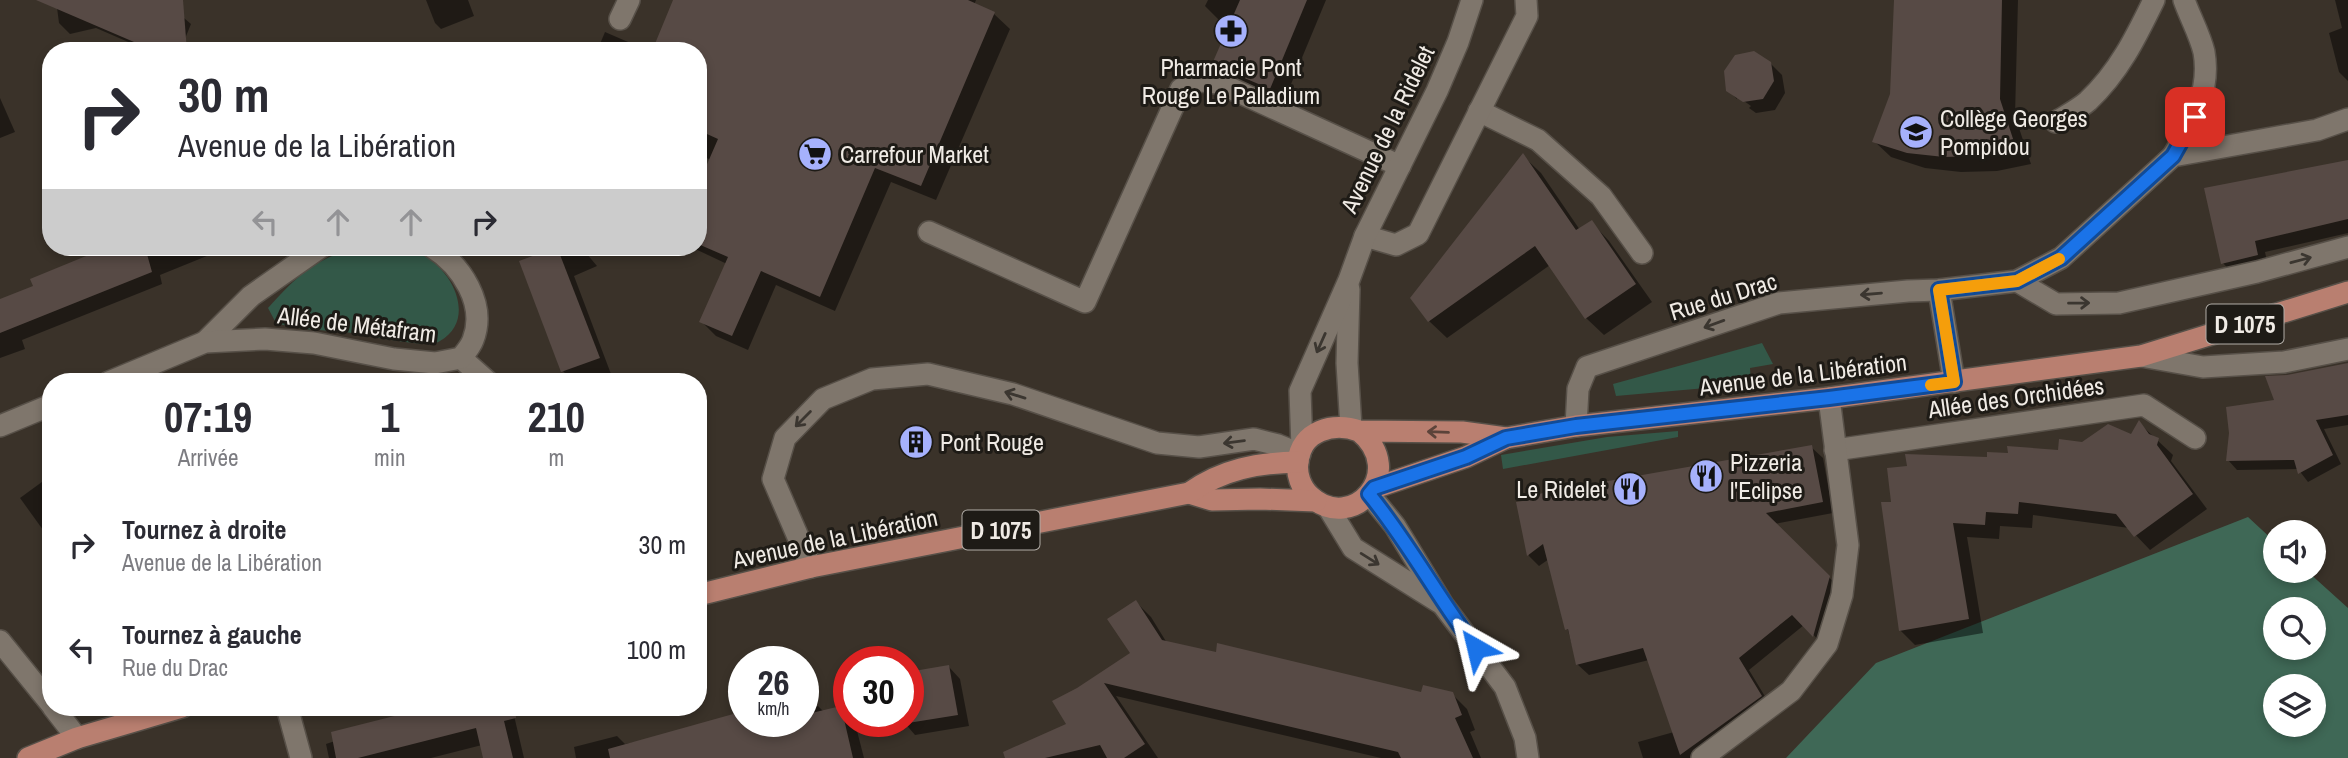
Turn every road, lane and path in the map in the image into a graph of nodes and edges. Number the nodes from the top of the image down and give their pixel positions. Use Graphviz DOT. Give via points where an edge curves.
graph roads {
  1 [pos="1472,0"];
  2 [pos="1526,0"];
  3 [pos="2154,0"];
  4 [pos="2184,0"];
  5 [pos="1479,111"];
  6 [pos="2348,119"];
  7 [pos="2056,122"];
  8 [pos="2173,156"];
  9 [pos="1399,166"];
  10 [pos="929,232"];
  11 [pos="1365,236"];
  12 [pos="2348,247"];
  13 [pos="1642,253"];
  14 [pos="308,256"];
  15 [pos="446,256"];
  16 [pos="1349,280"];
  17 [pos="2017,281"];
  18 [pos="1939,290"];
  19 [pos="2348,292"];
  20 [pos="205,342"];
  21 [pos="2348,349"];
  22 [pos="2141,356"];
  23 [pos="461,358"];
  24 [pos="131,373"];
  25 [pos="478,373"];
  26 [pos="1954,382"];
  27 [pos="1829,398"];
  28 [pos="42,409"];
  29 [pos="0,426"];
  30 [pos="1576,426"];
  31 [pos="1355,429"];
  32 [pos="1506,438"];
  33 [pos="2195,438"];
  34 [pos="1835,450"];
  35 [pos="1300,455"];
  36 [pos="1372,491"];
  37 [pos="1189,493"];
  38 [pos="1322,504"];
  39 [pos="811,567"];
  40 [pos="707,592"];
  41 [pos="1443,605"];
  42 [pos="0,642"];
  43 [pos="42,694"];
  44 [pos="60,716"];
  45 [pos="150,716"];
  46 [pos="289,716"];
  47 [pos="77,737"];
  48 [pos="28,758"];
  49 [pos="300,758"];
  50 [pos="1528,758"];
  51 [pos="1702,758"];
  1 -- 9 [label="street, Avenue de la Ridelet" via="1443,79"];
  2 -- 5 [label="street" via="1527,16"];
  3 -- 7 [label="street" via="2132,46 2103,85"];
  4 -- 8 [label="street" via="2203,50 2206,77 2195,117"];
  5 -- 11 [label="street" via="1418,234 1396,245"];
  5 -- 13 [label="street" via="1538,140 1601,197"];
  6 -- 8 [label="street" via="2317,130"];
  8 -- 17 [label="street, Rue du Drac" via="2061,258"];
  9 -- 10 [label="street" via="1221,84 1190,82 1181,89 1084,302"];
  9 -- 11 [label="street, Avenue de la Ridelet"];
  11 -- 16 [label="street, Avenue de la Ridelet"];
  17 -- 12 [label="street, one-way" via="2056,304 2119,303"];
  14 -- 20 [label="street, Allée de Métafram" via="251,296"];
  15 -- 23 [label="street, Allée de Métafram" via="464,278 475,303 473,341"];
  16 -- 31 [label="street, Avenue de la Ridelet" via="1347,363"];
  16 -- 35 [label="street, Avenue de la Ridelet, one-way" via="1300,391"];
  17 -- 18 [label="street, Rue du Drac"];
  18 -- 26 [label="street"];
  18 -- 30 [label="street, Rue du Drac, one-way" via="1779,303 1587,367 1578,389"];
  19 -- 22 [label="main road, Avenue de la Libération / D 1075"];
  20 -- 23 [label="street, Allée de Métafram" via="265,339 435,363"];
  20 -- 24 [label="street, Allée de Métafram"];
  21 -- 22 [label="street" via="2284,362 2203,367"];
  22 -- 26 [label="main road, Avenue de la Libération / D 1075"];
  23 -- 25 [label="street, Allée de Métafram"];
  26 -- 27 [label="main road, Avenue de la Libération / D 1075"];
  27 -- 30 [label="main road, Avenue de la Libération / D 1075"];
  27 -- 34 [label="street"];
  28 -- 29 [label="street"];
  30 -- 32 [label="main road, Avenue de la Libération / D 1075"];
  32 -- 31 [label="main road, Avenue de la Libération / D 1075, one-way"];
  31 -- 35 [label="main road, Avenue de la Libération" via="1333,426 1320,430 1309,438"];
  31 -- 36 [label="main road" via="1369,439 1380,463"];
  32 -- 36 [label="main road, Avenue de la Libération / D 1075"];
  33 -- 34 [label="street, Allée des Orchidées" via="2144,405"];
  34 -- 51 [label="street" via="1848,545 1842,595 1827,644 1791,691"];
  35 -- 37 [label="main road, Avenue de la Libération / D 1075" via="1208,480"];
  35 -- 38 [label="main road" via="1298,477 1305,491"];
  35 -- 39 [label="street, one-way" via="1254,439 1199,447 1157,443 1013,394 928,373 872,379 824,399 785,438 773,479"];
  36 -- 38 [label="main road, Avenue de la Libération" via="1354,505"];
  36 -- 41 [label="street"];
  37 -- 38 [label="main road, Avenue de la Libération / D 1075" via="1212,500"];
  37 -- 39 [label="main road, Avenue de la Libération / D 1075"];
  38 -- 41 [label="street, one-way" via="1353,548"];
  39 -- 40 [label="main road, Avenue de la Libération / D 1075"];
  41 -- 50 [label="street" via="1505,687"];
  42 -- 43 [label="street"];
  44 -- 47 [label="street"];
  45 -- 47 [label="main road"];
  46 -- 49 [label="street"];
  47 -- 48 [label="main road"];
}
